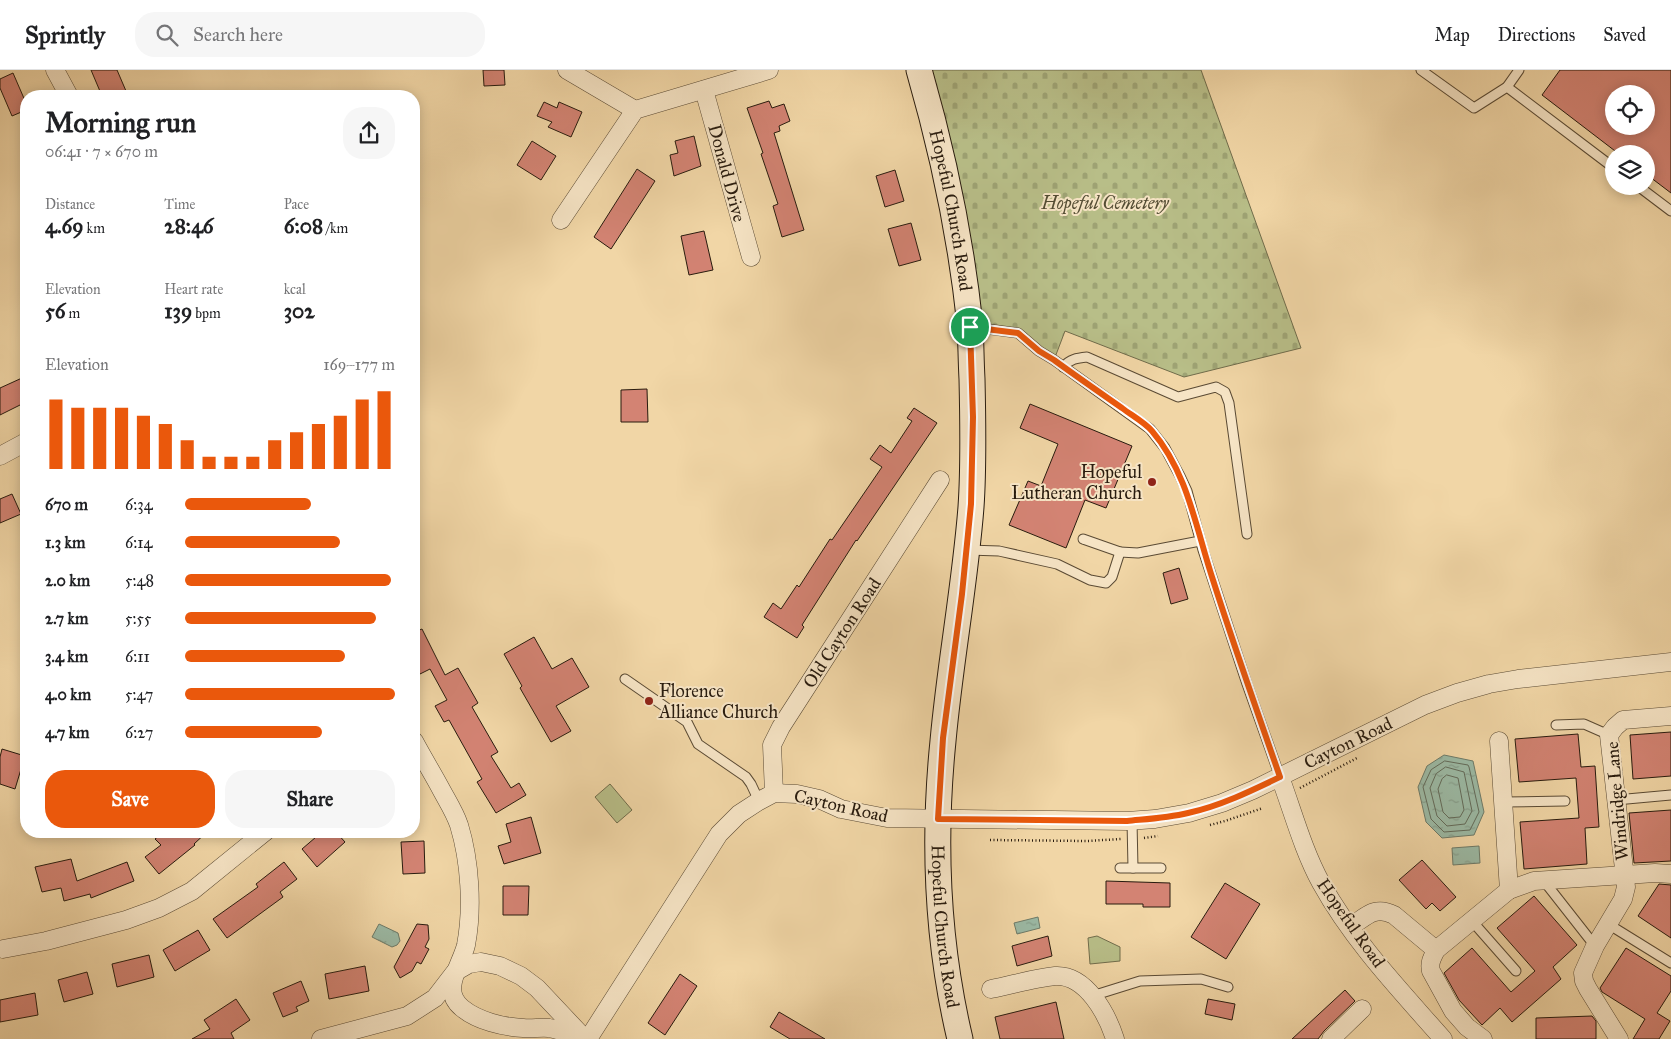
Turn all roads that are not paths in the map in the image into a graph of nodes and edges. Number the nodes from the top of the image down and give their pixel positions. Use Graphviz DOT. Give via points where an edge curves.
graph roads {
  1 [pos="55,70"];
  2 [pos="567,70"];
  3 [pos="770,70"];
  4 [pos="919,70"];
  5 [pos="1421,70"];
  6 [pos="1519,70"];
  7 [pos="1507,87"];
  8 [pos="66,90"];
  9 [pos="704,90"];
  10 [pos="635,110"];
  11 [pos="1605,161"];
  12 [pos="1650,195"];
  13 [pos="1671,211"];
  14 [pos="561,220"];
  15 [pos="750,257"];
  16 [pos="970,327"];
  17 [pos="1063,367"];
  18 [pos="20,445"];
  19 [pos="0,456"];
  20 [pos="940,480"];
  21 [pos="1246,534"];
  22 [pos="1083,539"];
  23 [pos="1200,541"];
  24 [pos="967,550"];
  25 [pos="1120,552"];
  26 [pos="1671,662"];
  27 [pos="625,679"];
  28 [pos="1671,716"];
  29 [pos="1556,725"];
  30 [pos="1609,735"];
  31 [pos="1499,741"];
  32 [pos="420,752"];
  33 [pos="1280,777"];
  34 [pos="1671,796"];
  35 [pos="766,797"];
  36 [pos="1616,800"];
  37 [pos="1565,801"];
  38 [pos="1503,802"];
  39 [pos="938,819"];
  40 [pos="1132,821"];
  41 [pos="257,838"];
  42 [pos="1120,868"];
  43 [pos="1133,868"];
  44 [pos="1161,868"];
  45 [pos="1671,874"];
  46 [pos="1623,875"];
  47 [pos="1544,880"];
  48 [pos="1509,890"];
  49 [pos="1472,920"];
  50 [pos="1608,924"];
  51 [pos="1350,927"];
  52 [pos="1595,946"];
  53 [pos="3,949"];
  54 [pos="1436,950"];
  55 [pos="1671,963"];
  56 [pos="1516,971"];
  57 [pos="454,972"];
  58 [pos="1228,987"];
  59 [pos="991,988"];
  60 [pos="1092,996"];
  61 [pos="1362,1009"];
  62 [pos="321,1039"];
  63 [pos="585,1039"];
  64 [pos="960,1039"];
  65 [pos="1115,1039"];
  66 [pos="1331,1039"];
  67 [pos="1443,1039"];
  68 [pos="1483,1039"];
  69 [pos="1619,1039"];
  1 -- 8 [label="street"];
  2 -- 10 [label="street"];
  3 -- 9 [label="street"];
  4 -- 16 [label="main road, Hopeful Church Road" via="951,200"];
  5 -- 7 [label="lane" via="1474,108"];
  6 -- 7 [label="lane"];
  7 -- 11 [label="lane"];
  9 -- 10 [label="street"];
  9 -- 15 [label="street, Donald Drive"];
  10 -- 14 [label="street"];
  12 -- 13 [label="lane"];
  16 -- 17 [label="lane, Hopeful Road" via="1018,333"];
  16 -- 24 [label="main road, Hopeful Church Road" via="973,460"];
  17 -- 21 [label="lane" via="1075,358 1087,357 1178,397 1216,388 1225,392"];
  17 -- 23 [label="lane, Hopeful Road" via="1150,429 1165,448 1184,483"];
  18 -- 19 [label="street"];
  20 -- 35 [label="street, Old Cayton Road" via="781,727 772,745"];
  22 -- 25 [label="lane"];
  23 -- 25 [label="lane" via="1138,553"];
  23 -- 33 [label="lane, Hopeful Road"];
  24 -- 25 [label="lane" via="1000,551 1057,564 1090,580 1106,583 1112,577"];
  24 -- 39 [label="main road, Hopeful Church Road" via="943,738"];
  26 -- 33 [label="street, Cayton Road" via="1518,679 1456,693 1425,705"];
  27 -- 35 [label="lane" via="687,722 698,744 746,777"];
  28 -- 30 [label="street, Windridge Lane" via="1623,720"];
  29 -- 30 [label="lane" via="1584,724"];
  30 -- 36 [label="street, Windridge Lane"];
  31 -- 38 [label="street"];
  32 -- 57 [label="street" via="459,824 468,866 469,924 465,948"];
  33 -- 40 [label="street, Cayton Road" via="1222,803 1189,813"];
  33 -- 51 [label="street, Hopeful Road" via="1307,853 1336,908"];
  34 -- 36 [label="lane"];
  35 -- 39 [label="street, Cayton Road" via="798,794 841,809 887,818"];
  35 -- 63 [label="street" via="739,814 719,834"];
  36 -- 46 [label="street, Windridge Lane"];
  37 -- 38 [label="lane"];
  38 -- 48 [label="street"];
  39 -- 40 [label="street, Cayton Road"];
  39 -- 64 [label="main road, Hopeful Church Road" via="939,895"];
  40 -- 43 [label="lane"];
  41 -- 53 [label="street" via="192,891 159,908 126,920"];
  42 -- 43 [label="lane"];
  43 -- 44 [label="lane"];
  45 -- 46 [label="street, Windridge Lane"];
  46 -- 47 [label="street, Windridge Lane"];
  46 -- 50 [label="street, Windridge Lane" via="1626,887 1623,899"];
  47 -- 48 [label="street, Windridge Lane"];
  47 -- 52 [label="lane"];
  48 -- 49 [label="street, Windridge Lane"];
  49 -- 54 [label="street, Windridge Lane"];
  49 -- 56 [label="lane"];
  50 -- 52 [label="street, Windridge Lane"];
  50 -- 55 [label="lane"];
  51 -- 54 [label="street" via="1372,912 1386,911"];
  51 -- 67 [label="street, Hopeful Road"];
  52 -- 69 [label="street, Windridge Lane" via="1583,973 1584,981"];
  54 -- 68 [label="street" via="1430,960 1431,971 1453,1011"];
  57 -- 62 [label="street" via="435,998 407,1016"];
  57 -- 63 [label="street" via="481,962 500,966 521,976 537,988"];
  57 -- 63 [label="street" via="452,990 455,998 462,1008 480,1018 522,1028 548,1028"];
  58 -- 60 [label="lane" via="1201,980 1140,981"];
  59 -- 60 [label="street" via="1055,976 1076,981"];
  60 -- 65 [label="street"];
  61 -- 66 [label="street"];
}
